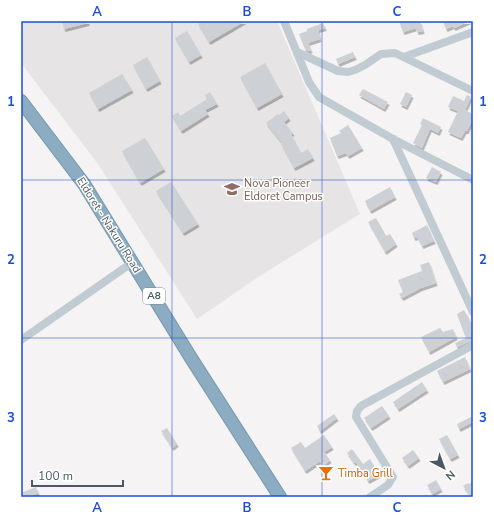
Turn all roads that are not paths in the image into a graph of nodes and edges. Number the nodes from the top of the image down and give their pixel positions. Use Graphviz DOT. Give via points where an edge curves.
graph roads {
  1 [pos="284,21"];
  2 [pos="473,32"];
  3 [pos="296,52"];
  4 [pos="404,56"];
  5 [pos="473,91"];
  6 [pos="21,101"];
  7 [pos="393,139"];
  8 [pos="473,180"];
  9 [pos="133,262"];
  10 [pos="473,312"];
  11 [pos="21,340"];
  12 [pos="473,345"];
  13 [pos="280,497"];
  14 [pos="370,497"];
  1 -- 3 [label="street"];
  2 -- 4 [label="street"];
  3 -- 4 [label="street" via="338,71 348,72 381,54 395,53"];
  3 -- 7 [label="street" via="309,82 319,97"];
  4 -- 5 [label="street"];
  6 -- 9 [label="highway, Eldoret - Nakuru Road / A8" via="84,184"];
  7 -- 8 [label="street"];
  7 -- 10 [label="street"];
  9 -- 11 [label="street"];
  9 -- 13 [label="highway, Eldoret - Nakuru Road / A8"];
  12 -- 14 [label="street" via="361,406 357,411 356,417 361,427 393,477 388,485"];
}
